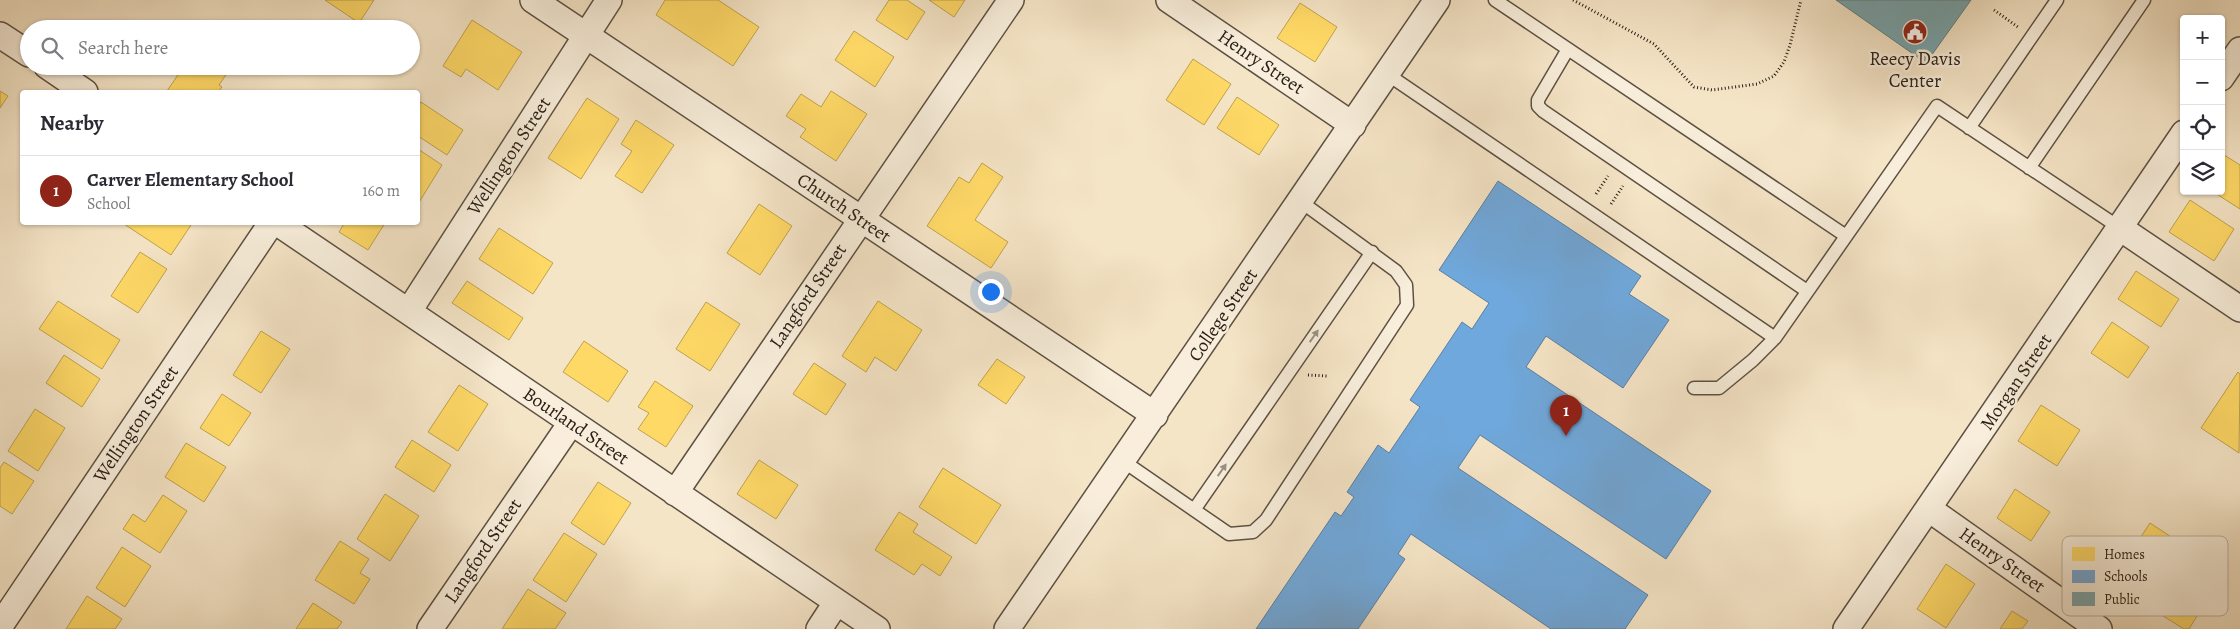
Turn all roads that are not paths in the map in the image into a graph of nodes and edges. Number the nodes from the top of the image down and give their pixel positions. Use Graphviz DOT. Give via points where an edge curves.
graph roads {
  1 [pos="533,0"];
  2 [pos="609,0"];
  3 [pos="1011,0"];
  4 [pos="1170,0"];
  5 [pos="1437,0"];
  6 [pos="1495,0"];
  7 [pos="2057,0"];
  8 [pos="2144,0"];
  9 [pos="0,35"];
  10 [pos="586,35"];
  11 [pos="20,48"];
  12 [pos="1568,49"];
  13 [pos="2240,50"];
  14 [pos="2225,72"];
  15 [pos="1387,74"];
  16 [pos="60,75"];
  17 [pos="82,90"];
  18 [pos="1353,125"];
  19 [pos="1969,128"];
  20 [pos="2180,139"];
  21 [pos="2029,168"];
  22 [pos="1300,201"];
  23 [pos="860,219"];
  24 [pos="270,225"];
  25 [pos="280,225"];
  26 [pos="2120,228"];
  27 [pos="1846,236"];
  28 [pos="1372,252"];
  29 [pos="1808,291"];
  30 [pos="2240,310"];
  31 [pos="409,311"];
  32 [pos="1775,338"];
  33 [pos="1694,388"];
  34 [pos="1155,415"];
  35 [pos="571,423"];
  36 [pos="1123,461"];
  37 [pos="675,493"];
  38 [pos="1929,509"];
  39 [pos="1194,510"];
  40 [pos="836,603"];
  41 [pos="2062,603"];
  42 [pos="2081,616"];
  43 [pos="0,626"];
  44 [pos="430,629"];
  45 [pos="819,629"];
  46 [pos="877,629"];
  47 [pos="1007,629"];
  48 [pos="1846,629"];
  49 [pos="2099,629"];
  1 -- 10 [label="street, Church Street"];
  2 -- 10 [label="street, Wellington Street"];
  3 -- 23 [label="street, Langford Street"];
  4 -- 18 [label="street, Henry Street"];
  5 -- 15 [label="street, College Street"];
  6 -- 12 [label="lane"];
  7 -- 19 [label="lane"];
  8 -- 21 [label="lane"];
  9 -- 11 [label="street"];
  10 -- 23 [label="street, Church Street"];
  10 -- 31 [label="street, Wellington Street"];
  12 -- 27 [label="lane"];
  12 -- 29 [label="lane" via="1538,100 1543,112"];
  13 -- 14 [label="street"];
  15 -- 18 [label="street, College Street"];
  15 -- 32 [label="lane"];
  16 -- 17 [label="street"];
  18 -- 22 [label="street, College Street"];
  19 -- 21 [label="lane"];
  19 -- 27 [label="lane" via="1937,106"];
  20 -- 26 [label="street, Morgan Street"];
  21 -- 26 [label="lane"];
  22 -- 28 [label="lane"];
  22 -- 34 [label="street, College Street"];
  23 -- 34 [label="street, Church Street"];
  23 -- 37 [label="street, Langford Street"];
  24 -- 43 [label="street, Wellington Street"];
  25 -- 31 [label="street, Bourland Street"];
  26 -- 30 [label="street"];
  26 -- 38 [label="street, Morgan Street"];
  27 -- 29 [label="lane"];
  39 -- 28 [label="lane, one-way"];
  28 -- 39 [label="lane" via="1396,270 1406,285 1407,305 1266,520 1253,532 1229,534"];
  29 -- 32 [label="lane"];
  31 -- 35 [label="street, Bourland Street"];
  32 -- 33 [label="lane" via="1719,388"];
  34 -- 36 [label="street, College Street"];
  35 -- 37 [label="street, Bourland Street"];
  35 -- 44 [label="street, Langford Street"];
  36 -- 39 [label="lane"];
  36 -- 47 [label="street, College Street"];
  37 -- 40 [label="street, Bourland Street"];
  38 -- 41 [label="street, Henry Street"];
  38 -- 48 [label="street, Morgan Street"];
  40 -- 45 [label="street"];
  40 -- 46 [label="street, Bourland Street"];
  42 -- 49 [label="street, Henry Street"];
}
